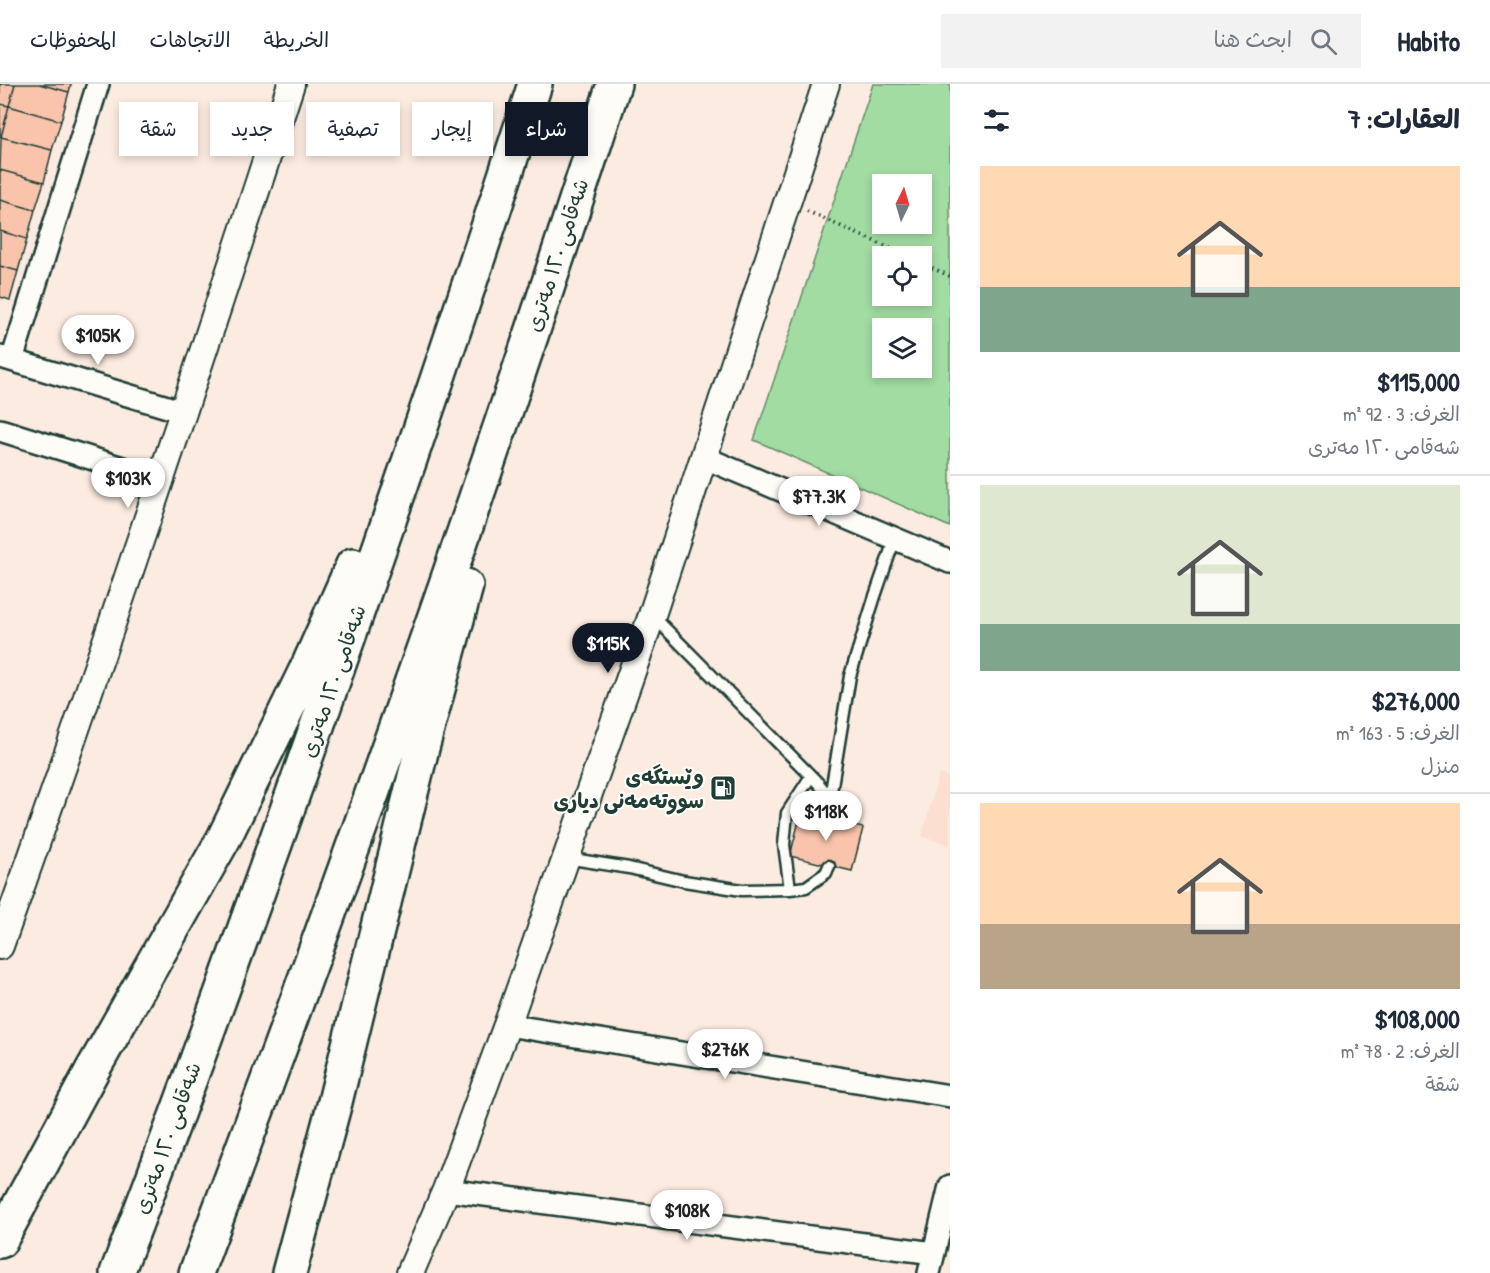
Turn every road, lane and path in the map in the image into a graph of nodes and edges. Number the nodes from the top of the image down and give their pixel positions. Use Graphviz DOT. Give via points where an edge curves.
graph roads {
  1 [pos="98,84"];
  2 [pos="291,84"];
  3 [pos="535,84"];
  4 [pos="614,84"];
  5 [pos="826,84"];
  6 [pos="788,202"];
  7 [pos="494,213"];
  8 [pos="885,246"];
  9 [pos="932,268"];
  10 [pos="950,276"];
  11 [pos="6,359"];
  12 [pos="184,412"];
  13 [pos="0,431"];
  14 [pos="703,457"];
  15 [pos="489,460"];
  16 [pos="161,480"];
  17 [pos="895,538"];
  18 [pos="950,562"];
  19 [pos="652,615"];
  20 [pos="811,776"];
  21 [pos="830,798"];
  22 [pos="839,822"];
  23 [pos="566,858"];
  24 [pos="829,866"];
  25 [pos="790,889"];
  26 [pos="0,946"];
  27 [pos="507,1025"];
  28 [pos="950,1096"];
  29 [pos="950,1186"];
  30 [pos="446,1190"];
  31 [pos="0,1241"];
  32 [pos="931,1263"];
  33 [pos="117,1273"];
  34 [pos="196,1273"];
  35 [pos="289,1273"];
  36 [pos="410,1273"];
  1 -- 11 [label="street"];
  2 -- 12 [label="street"];
  3 -- 7 [label="highway, شەقامی ١٢٠ مەتری"];
  4 -- 15 [label="highway, شەقامی ١٢٠ مەتری"];
  5 -- 6 [label="street"];
  6 -- 8 [label="path"];
  6 -- 14 [label="street"];
  7 -- 31 [label="highway" via="412,436 295,693 224,838"];
  7 -- 33 [label="highway, شەقامی ١٢٠ مەتری" via="263,880"];
  9 -- 10 [label="path"];
  11 -- 12 [label="street"];
  12 -- 16 [label="street"];
  13 -- 16 [label="street"];
  14 -- 17 [label="street"];
  14 -- 19 [label="street"];
  15 -- 34 [label="highway, شەقامی ١٢٠ مەتری" via="368,805"];
  15 -- 35 [label="highway" via="477,545"];
  16 -- 26 [label="street"];
  17 -- 18 [label="street"];
  17 -- 21 [label="lane" via="850,676"];
  19 -- 20 [label="lane"];
  19 -- 23 [label="street"];
  20 -- 21 [label="lane"];
  20 -- 25 [label="lane" via="787,813 784,845"];
  21 -- 22 [label="lane"];
  23 -- 25 [label="lane" via="742,890"];
  23 -- 27 [label="street"];
  24 -- 25 [label="lane" via="826,873 806,887"];
  27 -- 28 [label="street"];
  27 -- 30 [label="street"];
  29 -- 32 [label="street"];
  30 -- 32 [label="street"];
  30 -- 36 [label="street"];
}
